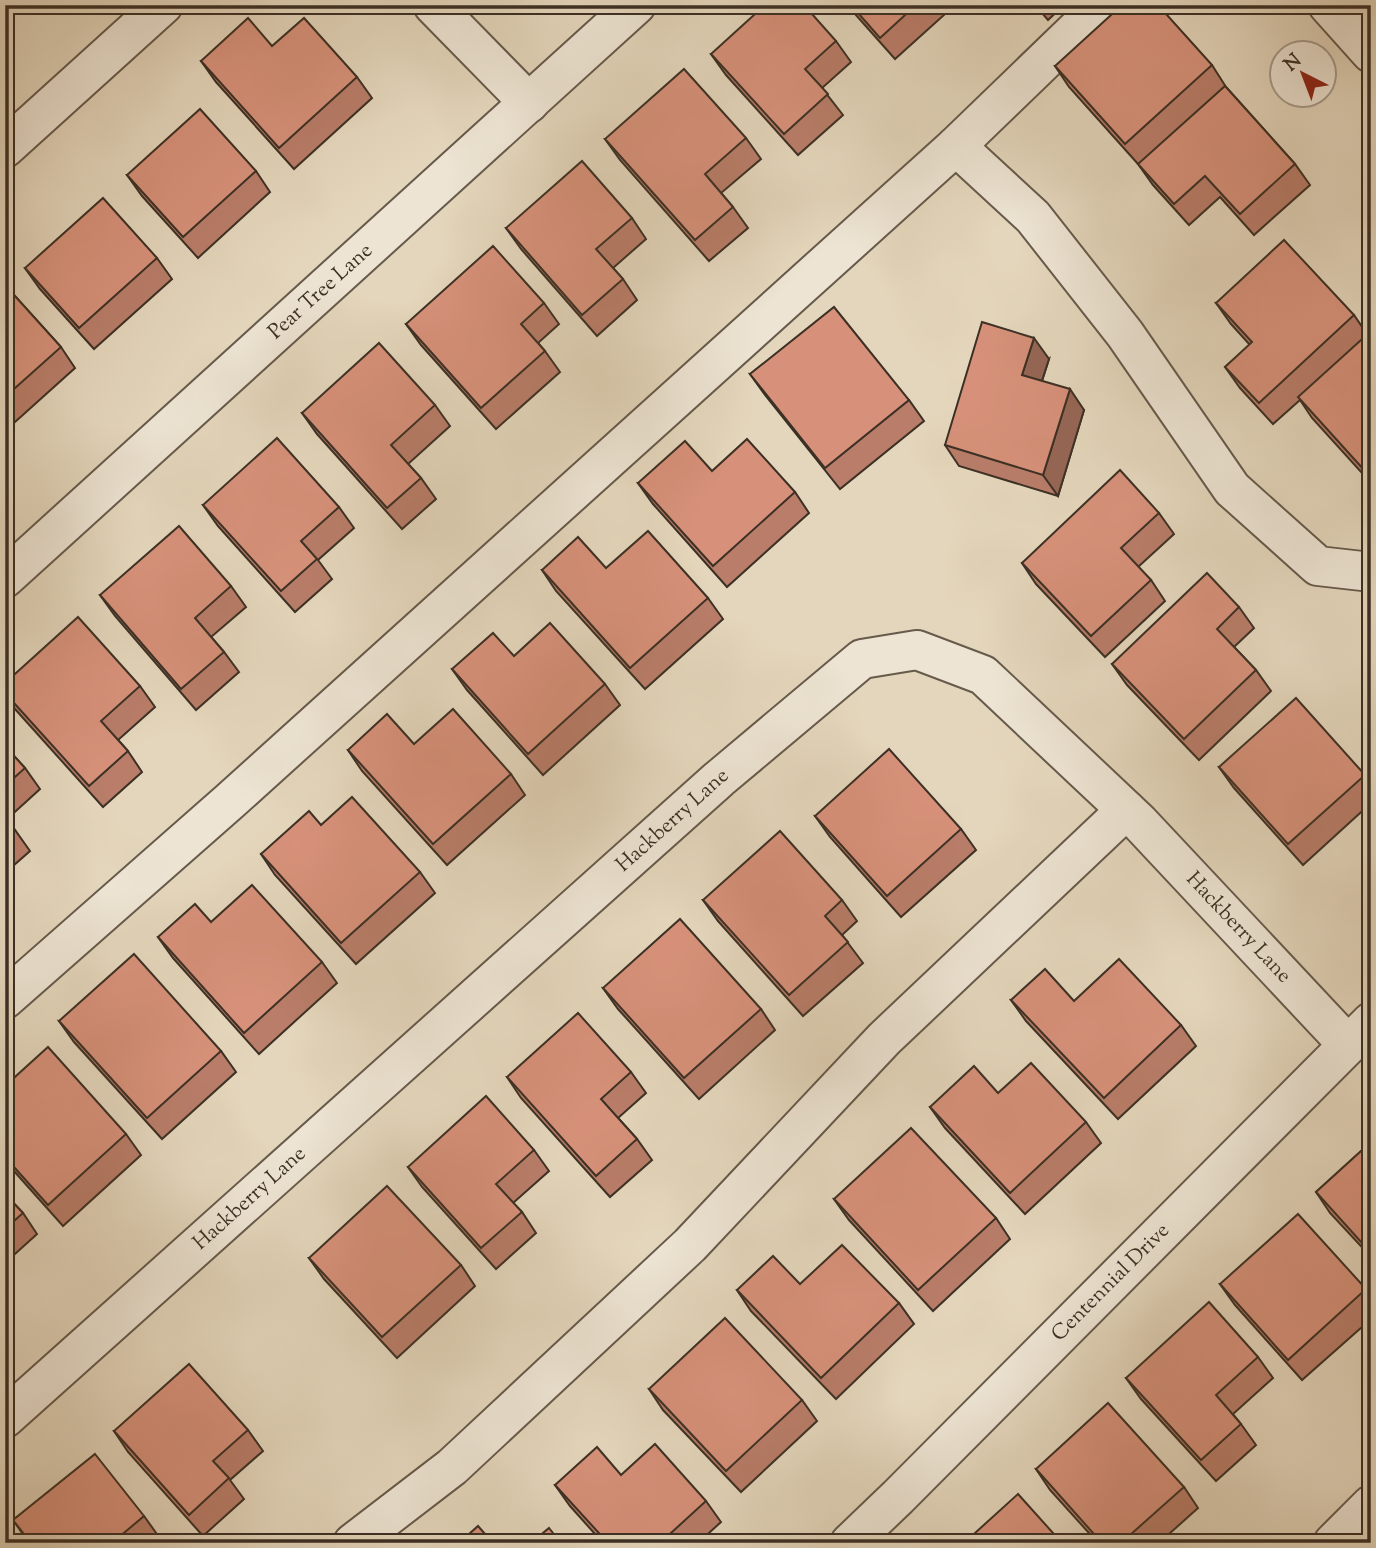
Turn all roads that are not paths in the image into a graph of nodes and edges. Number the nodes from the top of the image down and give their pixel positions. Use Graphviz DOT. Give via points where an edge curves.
graph roads {
  1 [pos="163,5"];
  2 [pos="433,5"];
  3 [pos="636,5"];
  4 [pos="1102,5"];
  5 [pos="1328,5"];
  6 [pos="1371,53"];
  7 [pos="529,103"];
  8 [pos="956,146"];
  9 [pos="5,148"];
  10 [pos="1371,572"];
  11 [pos="5,578"];
  12 [pos="1126,810"];
  13 [pos="5,999"];
  14 [pos="1359,1033"];
  15 [pos="5,1418"];
  16 [pos="1371,1506"];
  17 [pos="353,1543"];
  18 [pos="850,1543"];
  19 [pos="1333,1543"];
  1 -- 9 [label="street"];
  2 -- 7 [label="street"];
  3 -- 7 [label="street, Pear Tree Lane"];
  4 -- 8 [label="street"];
  5 -- 6 [label="street"];
  7 -- 11 [label="street, Pear Tree Lane"];
  8 -- 10 [label="street" via="1033,217 1125,334 1232,489 1318,566"];
  8 -- 13 [label="street"];
  12 -- 14 [label="street, Hackberry Lane"];
  12 -- 15 [label="street, Hackberry Lane" via="984,675 917,650 862,659 719,779"];
  12 -- 17 [label="street" via="884,1039 690,1245 452,1467"];
  14 -- 18 [label="street, Centennial Drive"];
  16 -- 19 [label="street"];
}
